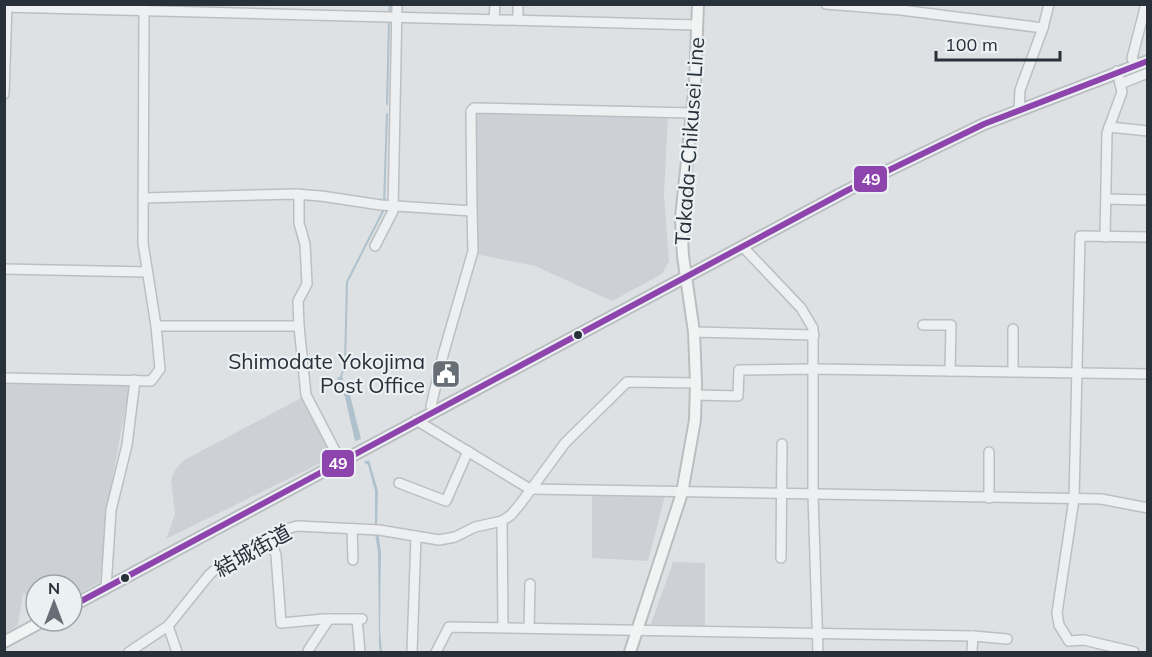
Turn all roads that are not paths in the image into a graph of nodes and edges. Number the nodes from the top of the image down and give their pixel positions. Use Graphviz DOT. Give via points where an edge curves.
graph roads {
  1 [pos="397,4"];
  2 [pos="495,4"];
  3 [pos="518,4"];
  4 [pos="698,4"];
  5 [pos="826,4"];
  6 [pos="1049,4"];
  7 [pos="1146,4"];
  8 [pos="6,6"];
  9 [pos="902,7"];
  10 [pos="144,10"];
  11 [pos="397,18"];
  12 [pos="495,20"];
  13 [pos="518,20"];
  14 [pos="697,26"];
  15 [pos="1043,28"];
  16 [pos="1148,61"];
  17 [pos="1134,65"];
  18 [pos="1117,71"];
  19 [pos="1148,73"];
  20 [pos="1120,84"];
  21 [pos="4,94"];
  22 [pos="1019,110"];
  23 [pos="692,113"];
  24 [pos="1109,127"];
  25 [pos="1148,132"];
  26 [pos="299,194"];
  27 [pos="143,198"];
  28 [pos="1106,199"];
  29 [pos="1148,200"];
  30 [pos="387,205"];
  31 [pos="472,211"];
  32 [pos="1106,237"];
  33 [pos="1148,237"];
  34 [pos="375,246"];
  35 [pos="743,247"];
  36 [pos="4,269"];
  37 [pos="147,272"];
  38 [pos="686,277"];
  39 [pos="923,325"];
  40 [pos="156,326"];
  41 [pos="299,326"];
  42 [pos="1013,329"];
  43 [pos="694,332"];
  44 [pos="814,335"];
  45 [pos="814,369"];
  46 [pos="950,371"];
  47 [pos="1013,372"];
  48 [pos="1076,373"];
  49 [pos="1148,374"];
  50 [pos="4,378"];
  51 [pos="135,380"];
  52 [pos="696,383"];
  53 [pos="696,395"];
  54 [pos="434,411"];
  55 [pos="416,420"];
  56 [pos="782,444"];
  57 [pos="468,451"];
  58 [pos="989,452"];
  59 [pos="341,462"];
  60 [pos="399,483"];
  61 [pos="530,489"];
  62 [pos="682,493"];
  63 [pos="782,494"];
  64 [pos="813,495"];
  65 [pos="989,498"];
  66 [pos="1074,499"];
  67 [pos="1148,508"];
  68 [pos="502,521"];
  69 [pos="352,529"];
  70 [pos="416,536"];
  71 [pos="271,541"];
  72 [pos="781,558"];
  73 [pos="352,560"];
  74 [pos="530,584"];
  75 [pos="106,588"];
  76 [pos="84,600"];
  77 [pos="329,619"];
  78 [pos="168,626"];
  79 [pos="503,627"];
  80 [pos="529,628"];
  81 [pos="638,630"];
  82 [pos="24,631"];
  83 [pos="818,634"];
  84 [pos="973,636"];
  85 [pos="1007,639"];
  86 [pos="1069,641"];
  87 [pos="4,642"];
  88 [pos="129,652"];
  89 [pos="177,652"];
  90 [pos="308,652"];
  91 [pos="360,652"];
  92 [pos="412,652"];
  93 [pos="436,652"];
  94 [pos="630,652"];
  95 [pos="818,652"];
  96 [pos="972,652"];
  97 [pos="1065,652"];
  98 [pos="1134,652"];
  1 -- 11 [label="street"];
  2 -- 12 [label="street"];
  3 -- 13 [label="street"];
  4 -- 14 [label="main road, Takada-Chikusei Line"];
  5 -- 9 [label="street"];
  6 -- 15 [label="street"];
  7 -- 17 [label="street" via="1132,58"];
  8 -- 10 [label="street"];
  8 -- 21 [label="street"];
  9 -- 15 [label="street"];
  10 -- 11 [label="street"];
  10 -- 27 [label="street"];
  11 -- 12 [label="street"];
  11 -- 30 [label="street"];
  12 -- 13 [label="street"];
  13 -- 14 [label="street"];
  14 -- 23 [label="main road, Takada-Chikusei Line"];
  15 -- 22 [label="street" via="1020,90"];
  16 -- 17 [label="main road"];
  17 -- 18 [label="main road"];
  18 -- 20 [label="street"];
  18 -- 22 [label="main road"];
  19 -- 20 [label="street"];
  20 -- 24 [label="street" via="1122,92"];
  22 -- 35 [label="main road" via="848,190"];
  23 -- 31 [label="street" via="474,108"];
  23 -- 38 [label="main road, Takada-Chikusei Line" via="681,218"];
  24 -- 25 [label="street"];
  24 -- 28 [label="street"];
  26 -- 27 [label="street"];
  26 -- 30 [label="street"];
  26 -- 41 [label="street" via="307,284 298,301"];
  27 -- 37 [label="street"];
  28 -- 29 [label="street"];
  28 -- 32 [label="street"];
  30 -- 31 [label="street"];
  30 -- 34 [label="street" via="393,211"];
  31 -- 54 [label="street" via="473,251 443,355 431,406"];
  32 -- 33 [label="street"];
  32 -- 48 [label="street" via="1080,236"];
  35 -- 38 [label="main road"];
  35 -- 44 [label="street" via="801,308"];
  36 -- 37 [label="street"];
  37 -- 40 [label="street"];
  38 -- 43 [label="main road, Takada-Chikusei Line"];
  38 -- 54 [label="main road"];
  39 -- 46 [label="street" via="951,325"];
  40 -- 41 [label="street"];
  40 -- 51 [label="street" via="160,369 151,381"];
  41 -- 59 [label="street" via="306,395"];
  42 -- 47 [label="street"];
  43 -- 44 [label="street"];
  43 -- 52 [label="main road, Takada-Chikusei Line"];
  44 -- 45 [label="street"];
  45 -- 46 [label="street"];
  45 -- 53 [label="street" via="739,370 738,396"];
  45 -- 64 [label="street"];
  46 -- 47 [label="street"];
  47 -- 48 [label="street"];
  48 -- 49 [label="street"];
  48 -- 66 [label="street"];
  50 -- 51 [label="street"];
  51 -- 75 [label="street" via="127,445 111,510"];
  52 -- 53 [label="main road, Takada-Chikusei Line"];
  52 -- 61 [label="street" via="627,382 565,443"];
  53 -- 62 [label="main road, Takada-Chikusei Line"];
  54 -- 55 [label="main road"];
  55 -- 57 [label="street"];
  55 -- 59 [label="main road"];
  56 -- 63 [label="street"];
  57 -- 60 [label="street" via="446,501"];
  57 -- 61 [label="street"];
  58 -- 65 [label="street"];
  59 -- 75 [label="main road"];
  61 -- 62 [label="street"];
  61 -- 68 [label="street" via="511,516"];
  62 -- 63 [label="street"];
  62 -- 81 [label="main road, Takada-Chikusei Line"];
  63 -- 64 [label="street"];
  63 -- 72 [label="street"];
  64 -- 65 [label="street"];
  64 -- 83 [label="street"];
  65 -- 66 [label="street"];
  66 -- 67 [label="street" via="1101,499"];
  66 -- 86 [label="street" via="1057,613"];
  68 -- 70 [label="street, 結城街道" via="439,540"];
  68 -- 79 [label="street"];
  69 -- 70 [label="street, 結城街道"];
  69 -- 71 [label="street, 結城街道" via="297,526 284,530"];
  69 -- 73 [label="street"];
  70 -- 92 [label="street"];
  71 -- 77 [label="street" via="276,555 280,623"];
  71 -- 78 [label="street, 結城街道" via="219,566"];
  74 -- 80 [label="street"];
  75 -- 76 [label="main road"];
  77 -- 90 [label="street"];
  77 -- 91 [label="street" via="359,619"];
  78 -- 88 [label="street, 結城街道"];
  78 -- 89 [label="street"];
  79 -- 80 [label="street"];
  79 -- 93 [label="street" via="449,627"];
  80 -- 81 [label="street"];
  81 -- 83 [label="street"];
  81 -- 94 [label="main road, Takada-Chikusei Line"];
  82 -- 87 [label="main road"];
  83 -- 84 [label="street"];
  83 -- 95 [label="street"];
  84 -- 85 [label="street"];
  84 -- 96 [label="street"];
  86 -- 97 [label="street"];
  86 -- 98 [label="street" via="1084,640"];
}
